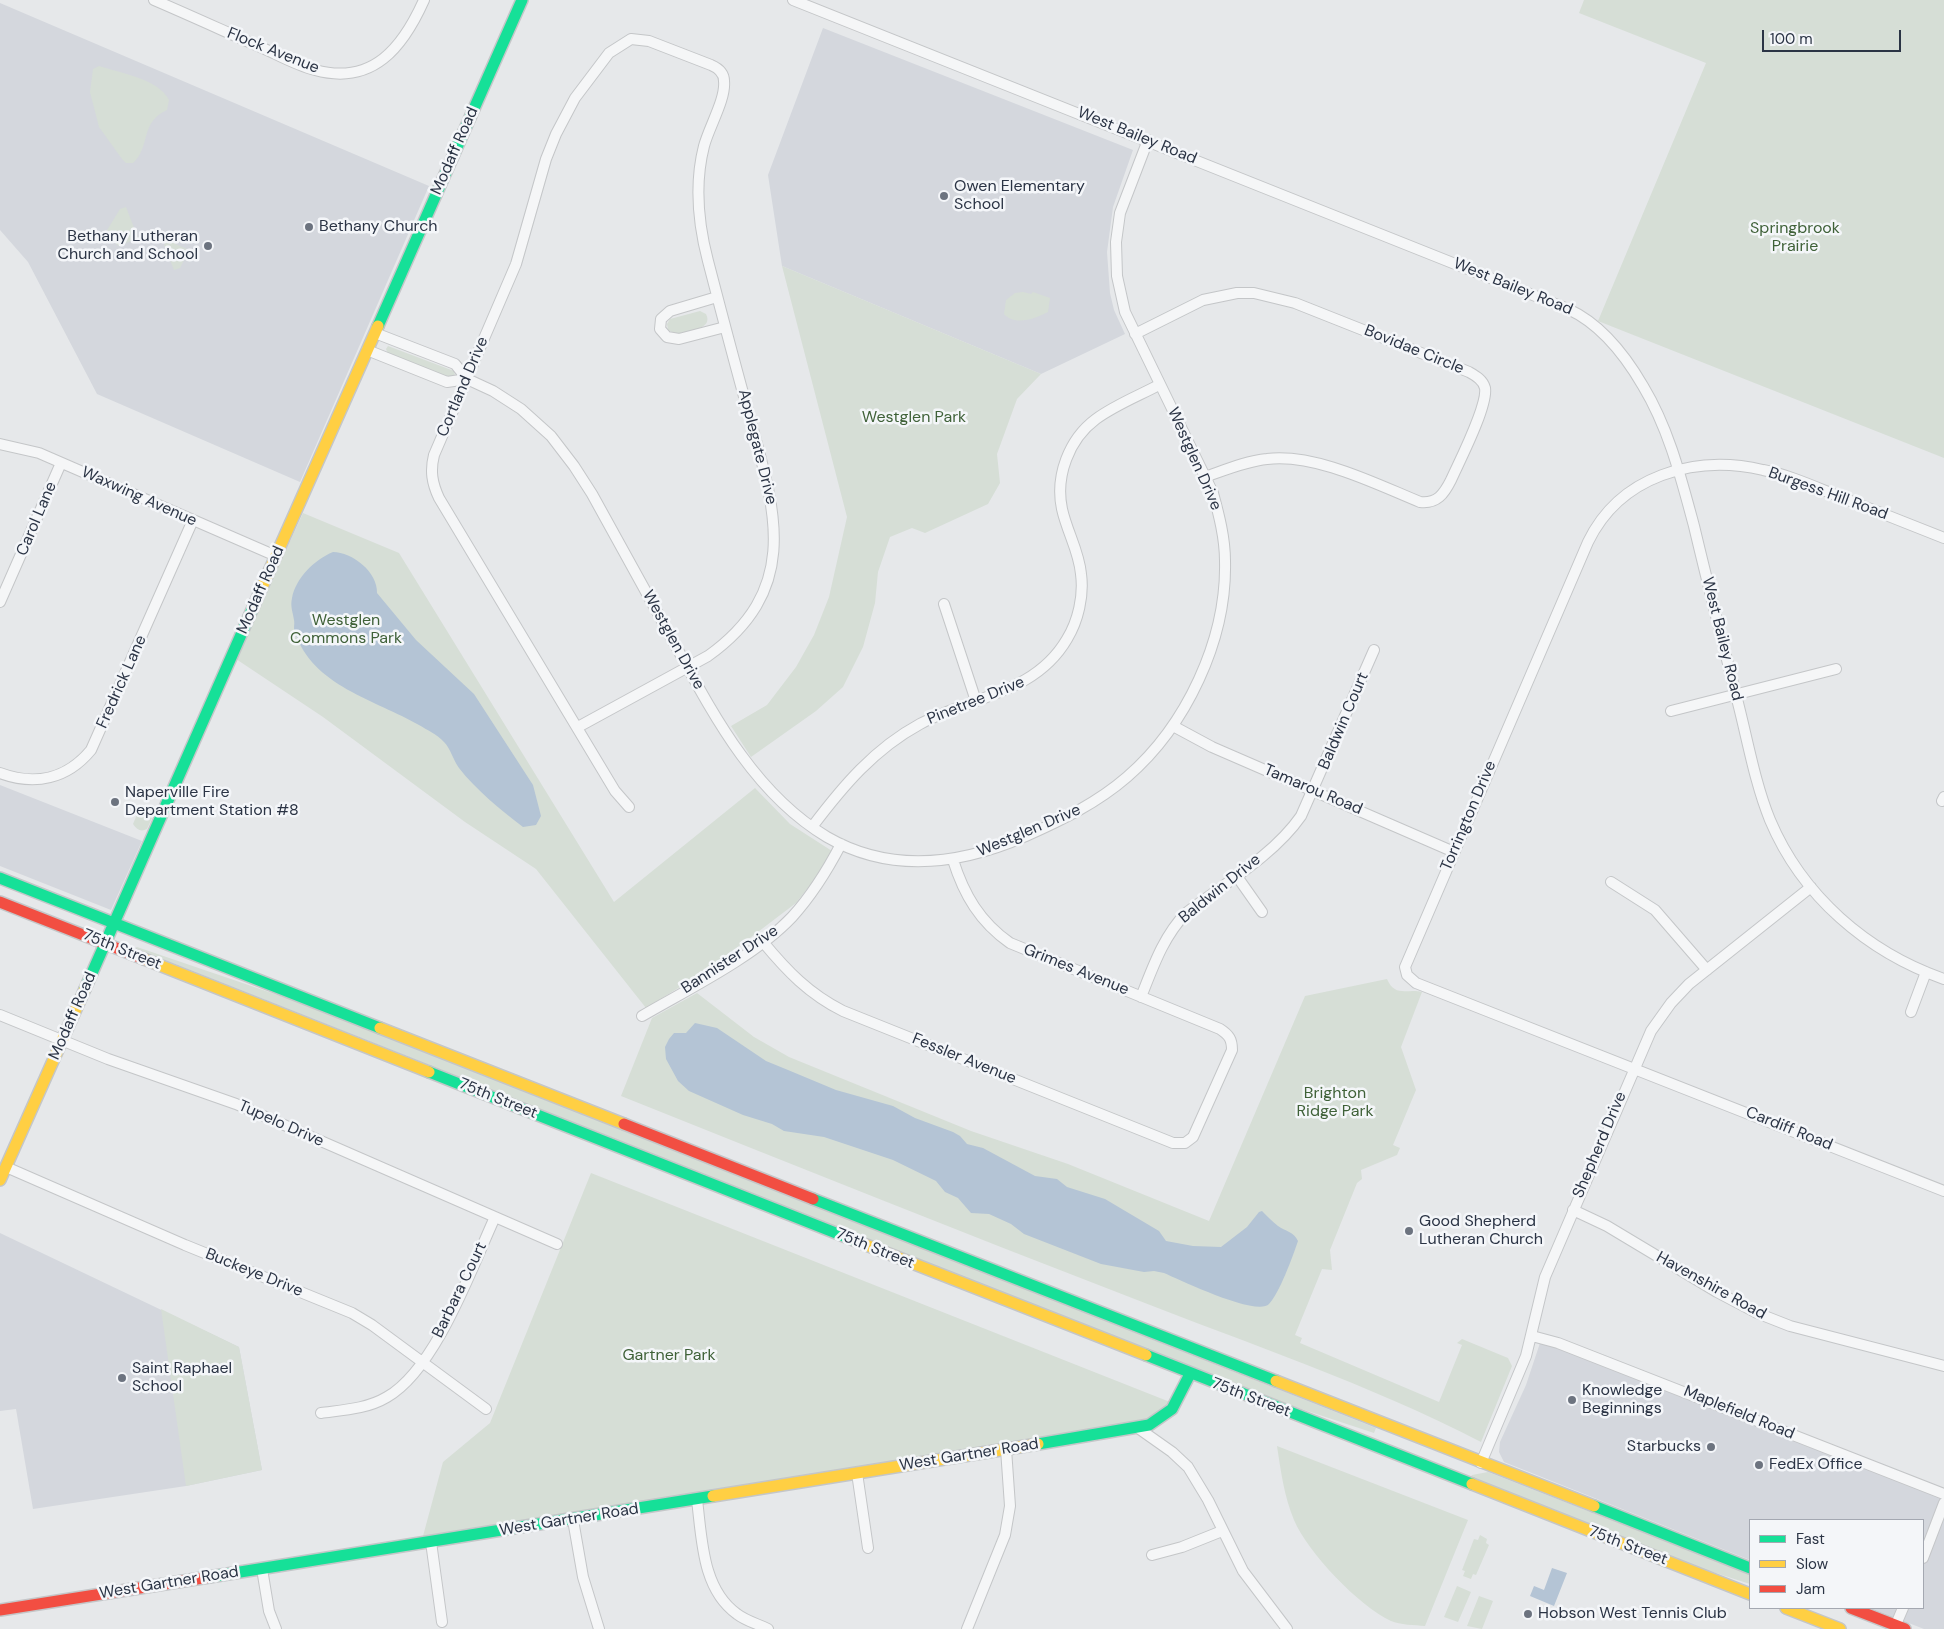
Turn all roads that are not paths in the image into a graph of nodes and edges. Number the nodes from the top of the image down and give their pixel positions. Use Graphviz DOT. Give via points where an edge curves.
graph roads {
  1 [pos="154,0"];
  2 [pos="424,0"];
  3 [pos="522,0"];
  4 [pos="793,0"];
  5 [pos="625,42"];
  6 [pos="1148,140"];
  7 [pos="717,297"];
  8 [pos="725,327"];
  9 [pos="375,333"];
  10 [pos="1135,334"];
  11 [pos="367,350"];
  12 [pos="466,379"];
  13 [pos="1159,385"];
  14 [pos="0,444"];
  15 [pos="61,463"];
  16 [pos="1678,471"];
  17 [pos="1205,477"];
  18 [pos="193,520"];
  19 [pos="1944,538"];
  20 [pos="276,556"];
  21 [pos="0,602"];
  22 [pos="944,604"];
  23 [pos="1374,650"];
  24 [pos="688,667"];
  25 [pos="1836,669"];
  26 [pos="1736,694"];
  27 [pos="976,701"];
  28 [pos="1671,711"];
  29 [pos="1173,726"];
  30 [pos="578,727"];
  31 [pos="0,773"];
  32 [pos="1314,791"];
  33 [pos="629,807"];
  34 [pos="812,827"];
  35 [pos="841,844"];
  36 [pos="1454,852"];
  37 [pos="954,860"];
  38 [pos="1236,875"];
  39 [pos="0,878"];
  40 [pos="1611,882"];
  41 [pos="1811,887"];
  42 [pos="0,902"];
  43 [pos="1262,912"];
  44 [pos="114,922"];
  45 [pos="763,942"];
  46 [pos="105,943"];
  47 [pos="1707,970"];
  48 [pos="1926,972"];
  49 [pos="1944,979"];
  50 [pos="1140,997"];
  51 [pos="1911,1012"];
  52 [pos="0,1015"];
  53 [pos="642,1016"];
  54 [pos="63,1040"];
  55 [pos="1232,1043"];
  56 [pos="1633,1068"];
  57 [pos="6,1167"];
  58 [pos="0,1180"];
  59 [pos="1944,1191"];
  60 [pos="1573,1210"];
  61 [pos="495,1217"];
  62 [pos="558,1244"];
  63 [pos="1532,1336"];
  64 [pos="422,1361"];
  65 [pos="1944,1366"];
  66 [pos="1190,1374"];
  67 [pos="486,1409"];
  68 [pos="321,1413"];
  69 [pos="1138,1428"];
  70 [pos="1006,1449"];
  71 [pos="1481,1463"];
  72 [pos="857,1473"];
  73 [pos="1446,1474"];
  74 [pos="1944,1494"];
  75 [pos="696,1500"];
  76 [pos="1944,1503"];
  77 [pos="573,1520"];
  78 [pos="1222,1531"];
  79 [pos="431,1542"];
  80 [pos="868,1548"];
  81 [pos="1152,1555"];
  82 [pos="1924,1555"];
  83 [pos="1749,1568"];
  84 [pos="262,1569"];
  85 [pos="1749,1594"];
  86 [pos="1789,1609"];
  87 [pos="1853,1609"];
  88 [pos="1903,1609"];
  89 [pos="0,1610"];
  90 [pos="442,1622"];
  91 [pos="1898,1628"];
  92 [pos="276,1629"];
  93 [pos="599,1629"];
  94 [pos="768,1629"];
  95 [pos="967,1629"];
  96 [pos="1287,1629"];
  97 [pos="1840,1629"];
  1 -- 2 [label="street, Flock Avenue" via="302,66 335,73 358,71 390,55 409,32"];
  3 -- 9 [label="main road, Modaff Road"];
  4 -- 6 [label="street, West Bailey Road"];
  5 -- 7 [label="street, Applegate Drive" via="649,40 717,68 723,76 723,92 704,146 698,201 702,238"];
  5 -- 12 [label="street, Cortland Drive" via="609,53 592,74 556,134 516,264"];
  6 -- 10 [label="street, Westglen Drive" via="1123,203 1116,242 1116,276 1121,300"];
  6 -- 16 [label="street, West Bailey Road" via="1580,314 1611,342 1638,377 1660,419"];
  7 -- 8 [label="street, Applegate Drive"];
  7 -- 8 [label="street" via="670,311 661,319 660,329 667,337 679,339"];
  8 -- 24 [label="street, Applegate Drive" via="768,484 774,516 774,546 767,582 746,620 723,644"];
  9 -- 11 [label="main road, Modaff Road"];
  9 -- 12 [label="street, Westglen Drive" via="455,364"];
  10 -- 13 [label="street, Westglen Drive"];
  10 -- 17 [label="street, Bovidae Circle" via="1204,300 1254,293 1295,303 1469,372 1484,386 1484,403 1451,480 1442,496 1432,502 1420,502 1320,464 1296,459 1266,459"];
  11 -- 12 [label="street, Westglen Drive" via="447,382"];
  11 -- 20 [label="main road, Modaff Road"];
  12 -- 24 [label="street, Westglen Drive" via="521,409 551,436 574,466"];
  12 -- 30 [label="street, Cortland Drive" via="434,456 433,483 439,498"];
  13 -- 17 [label="street, Westglen Drive"];
  13 -- 27 [label="street, Pinetree Drive" via="1096,420 1074,442 1066,460 1061,479 1062,509 1082,576 1078,611 1068,638 1057,655 1037,674 1009,690"];
  14 -- 15 [label="street, Waxwing Avenue" via="25,449"];
  15 -- 18 [label="street, Waxwing Avenue"];
  15 -- 21 [label="street, Carol Lane"];
  16 -- 19 [label="street, Burgess Hill Road" via="1725,466 1780,474"];
  16 -- 26 [label="street, West Bailey Road"];
  16 -- 36 [label="street, Torrington Drive" via="1649,478 1623,495 1606,512 1592,534"];
  17 -- 29 [label="street, Westglen Drive" via="1213,493 1223,537 1223,599 1207,658"];
  18 -- 20 [label="street, Waxwing Avenue"];
  18 -- 31 [label="street, Fredrick Lane" via="91,750 67,772 44,779 19,779"];
  20 -- 44 [label="main road, Modaff Road"];
  22 -- 27 [label="street"];
  23 -- 32 [label="street, Baldwin Court"];
  24 -- 30 [label="street, Applegate Drive"];
  24 -- 34 [label="street, Westglen Drive" via="748,764 783,804"];
  25 -- 26 [label="street"];
  26 -- 28 [label="street"];
  26 -- 41 [label="street, West Bailey Road" via="1770,819 1795,866"];
  27 -- 34 [label="street, Pinetree Drive" via="919,724 878,752 841,789"];
  29 -- 32 [label="street, Tamarou Road" via="1212,747"];
  29 -- 37 [label="street, Westglen Drive" via="1127,778 1081,810 1004,846"];
  30 -- 33 [label="street, Cortland Drive" via="615,791"];
  32 -- 36 [label="street, Tamarou Road"];
  32 -- 38 [label="street, Baldwin Drive" via="1293,829"];
  34 -- 35 [label="street, Westglen Drive"];
  35 -- 37 [label="street, Westglen Drive" via="901,860"];
  35 -- 45 [label="street, Bannister Drive" via="808,898"];
  36 -- 56 [label="street, Torrington Drive" via="1406,963 1410,979"];
  37 -- 50 [label="street, Grimes Avenue" via="965,893 977,913 1000,936 1025,950"];
  38 -- 43 [label="street"];
  38 -- 50 [label="street, Baldwin Drive" via="1177,923 1163,944"];
  39 -- 44 [label="main road, 75th Street"];
  40 -- 47 [label="street" via="1656,910"];
  41 -- 47 [label="street, Shepherd Drive"];
  41 -- 48 [label="street, West Bailey Road" via="1838,917 1861,936 1895,958"];
  42 -- 46 [label="main road, 75th Street"];
  44 -- 46 [label="main road, Modaff Road"];
  44 -- 71 [label="main road, 75th Street"];
  45 -- 53 [label="street, Bannister Drive"];
  45 -- 55 [label="street, Fessler Avenue" via="803,986 843,1011 1173,1143 1185,1143 1196,1132 1230,1056"];
  46 -- 54 [label="main road, Modaff Road"];
  46 -- 66 [label="main road, 75th Street"];
  47 -- 56 [label="street, Shepherd Drive" via="1659,1018"];
  48 -- 49 [label="street, West Bailey Road"];
  48 -- 51 [label="street"];
  50 -- 55 [label="street, Grimes Avenue" via="1220,1029 1228,1034"];
  52 -- 54 [label="street, Tupelo Drive"];
  54 -- 57 [label="main road, Modaff Road"];
  54 -- 61 [label="street, Tupelo Drive" via="236,1104"];
  56 -- 59 [label="street, Cardiff Road"];
  56 -- 60 [label="street, Shepherd Drive"];
  57 -- 58 [label="main road, Modaff Road"];
  57 -- 64 [label="street, Buckeye Drive" via="184,1245 352,1313"];
  60 -- 63 [label="street, Shepherd Drive" via="1545,1277"];
  60 -- 65 [label="street, Havenshire Road" via="1607,1226 1757,1313 1790,1326"];
  61 -- 62 [label="street, Tupelo Drive"];
  61 -- 64 [label="street, Barbara Court" via="457,1303"];
  63 -- 71 [label="street, Shepherd Drive"];
  63 -- 74 [label="street, Maplefield Road" via="1558,1343"];
  64 -- 67 [label="street, Buckeye Drive"];
  64 -- 68 [label="street, Barbara Court" via="386,1398 366,1406"];
  66 -- 69 [label="main road, West Gartner Road" via="1170,1413 1157,1422"];
  66 -- 73 [label="main road, 75th Street"];
  69 -- 70 [label="main road, West Gartner Road"];
  69 -- 78 [label="street" via="1188,1467"];
  70 -- 72 [label="main road, West Gartner Road"];
  70 -- 95 [label="street" via="1010,1506 1005,1535"];
  71 -- 73 [label="main road" via="1476,1468"];
  71 -- 83 [label="main road, 75th Street"];
  72 -- 75 [label="main road, West Gartner Road"];
  72 -- 80 [label="street"];
  73 -- 85 [label="main road, 75th Street"];
  75 -- 77 [label="main road, West Gartner Road"];
  75 -- 94 [label="street" via="708,1569 716,1590 736,1613"];
  76 -- 82 [label="street"];
  77 -- 79 [label="main road, West Gartner Road"];
  77 -- 93 [label="street" via="583,1577"];
  78 -- 81 [label="street"];
  78 -- 96 [label="street" via="1243,1571"];
  79 -- 84 [label="main road, West Gartner Road"];
  79 -- 90 [label="street"];
  84 -- 89 [label="main road, West Gartner Road"];
  84 -- 92 [label="street" via="269,1611"];
  86 -- 97 [label="main road"];
  87 -- 91 [label="main road"];
  88 -- 91 [label="street"];
}
